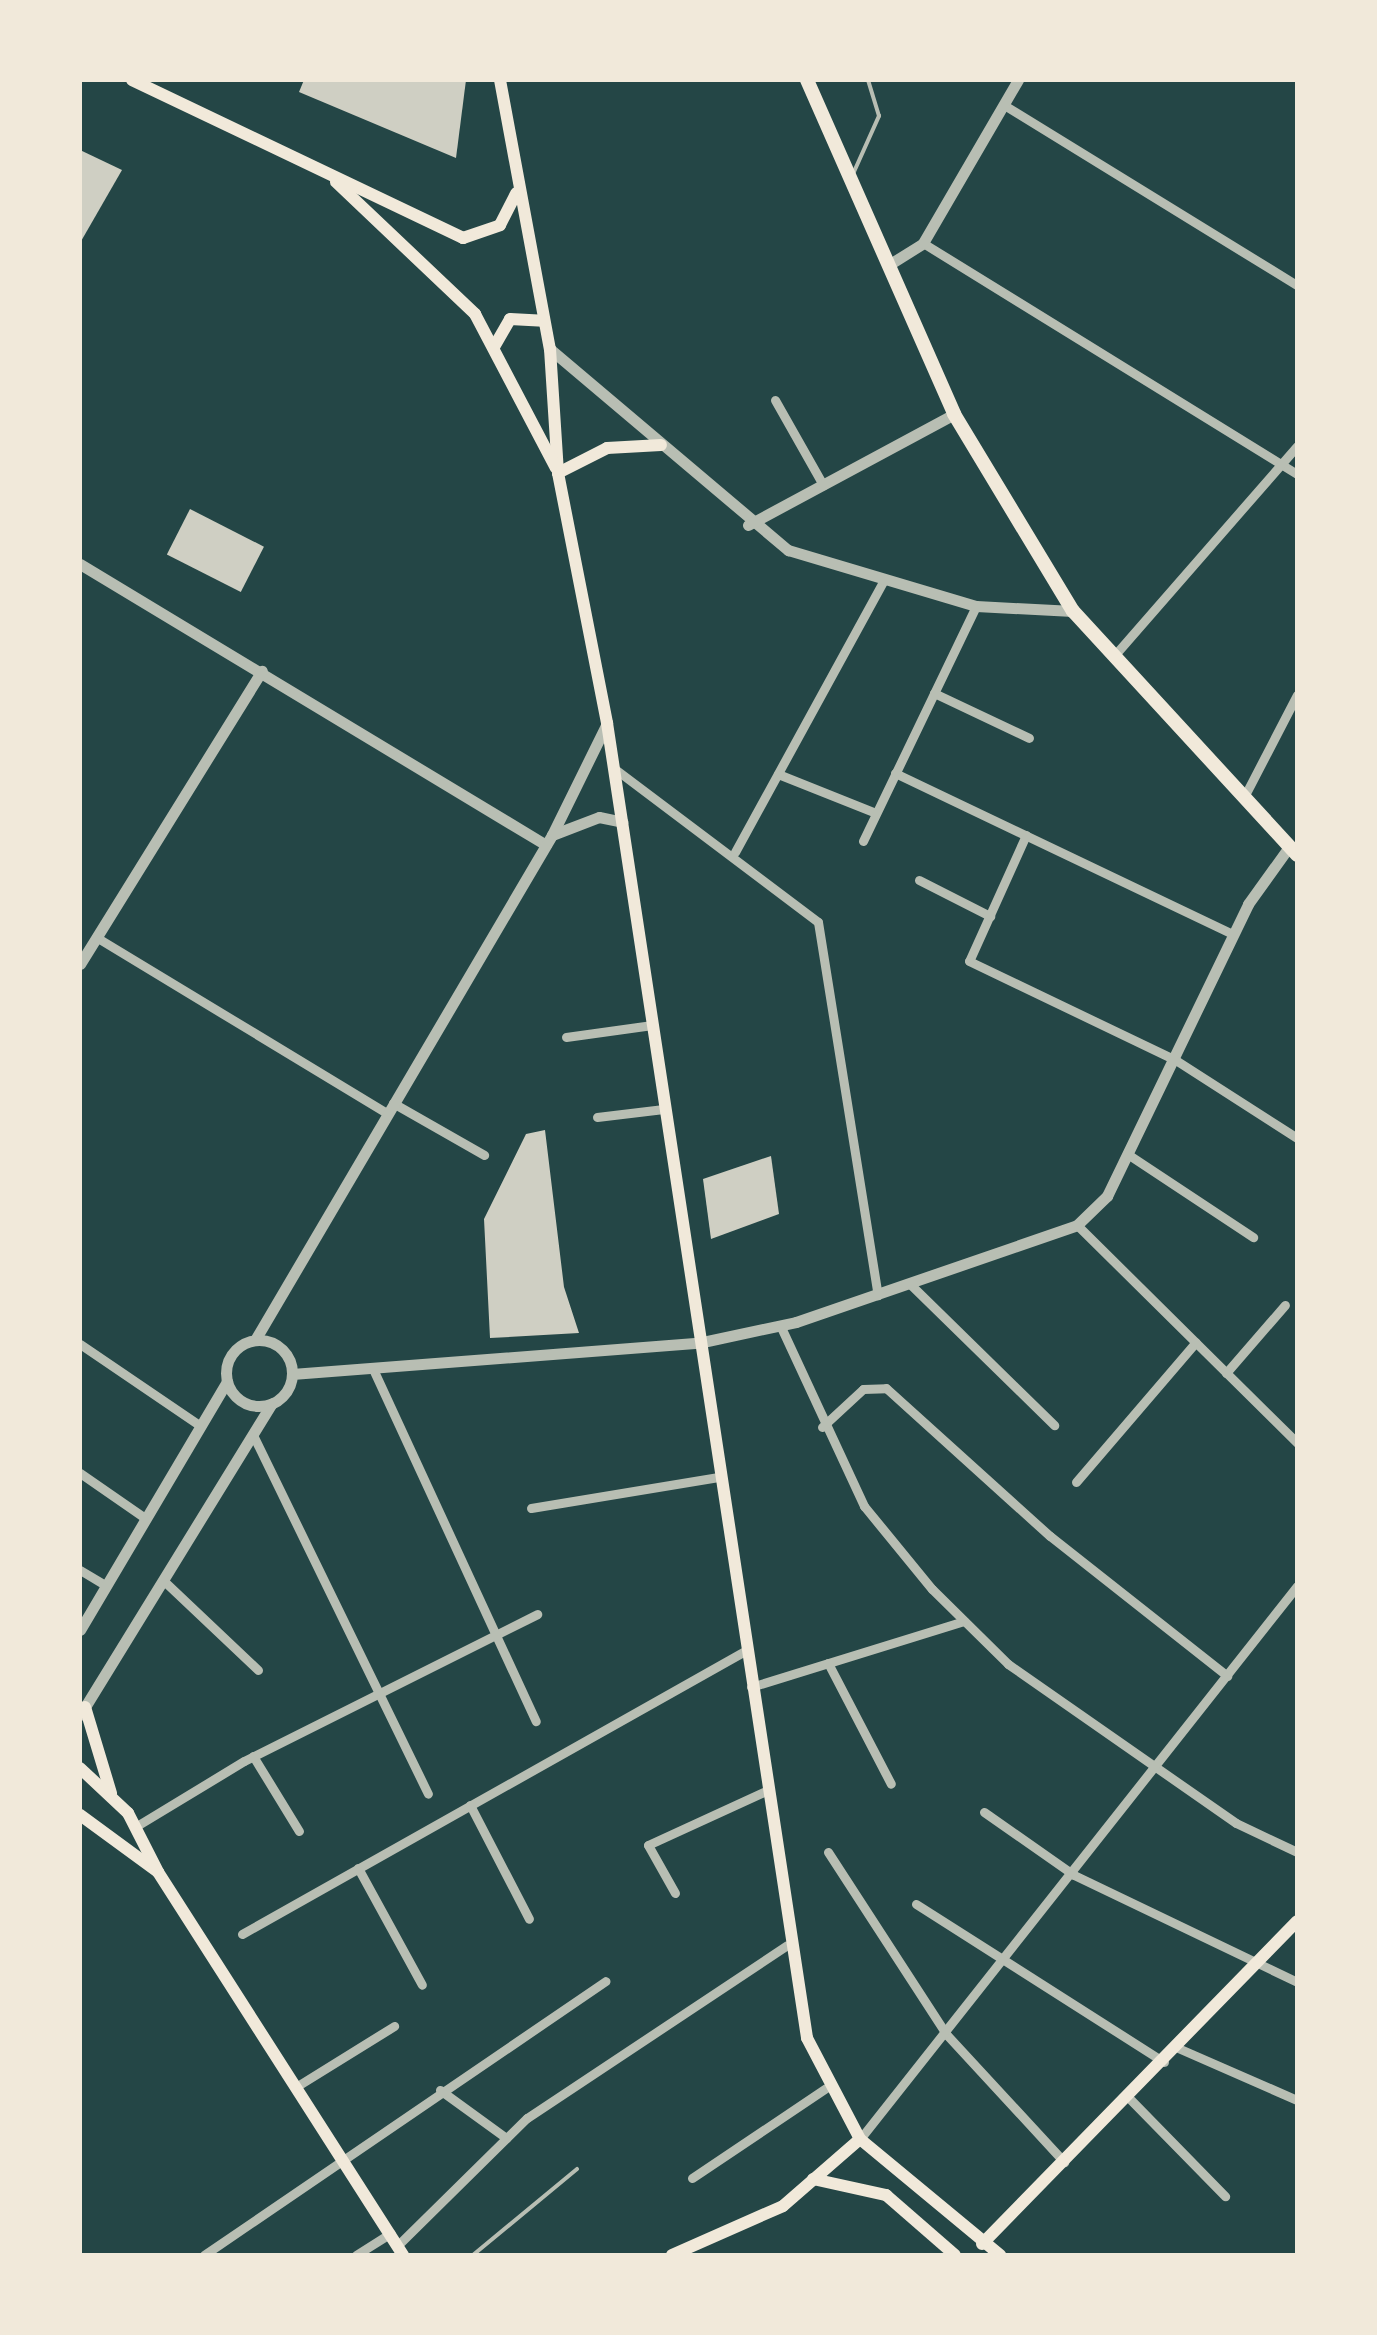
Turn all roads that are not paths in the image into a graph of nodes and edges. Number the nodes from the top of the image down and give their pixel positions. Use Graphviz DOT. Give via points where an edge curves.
graph roads {
  1 [pos="132,80"];
  2 [pos="500,80"];
  3 [pos="807,80"];
  4 [pos="868,80"];
  5 [pos="1018,80"];
  6 [pos="1004,106"];
  7 [pos="327,174"];
  8 [pos="852,179"];
  9 [pos="516,193"];
  10 [pos="923,243"];
  11 [pos="890,264"];
  12 [pos="1297,285"];
  13 [pos="544,321"];
  14 [pos="494,347"];
  15 [pos="550,349"];
  16 [pos="775,400"];
  17 [pos="954,414"];
  18 [pos="661,445"];
  19 [pos="1297,446"];
  20 [pos="1285,466"];
  21 [pos="558,472"];
  22 [pos="1297,474"];
  23 [pos="823,485"];
  24 [pos="748,526"];
  25 [pos="80,564"];
  26 [pos="884,580"];
  27 [pos="976,606"];
  28 [pos="1073,610"];
  29 [pos="1113,657"];
  30 [pos="262,671"];
  31 [pos="934,693"];
  32 [pos="1297,695"];
  33 [pos="607,723"];
  34 [pos="1029,738"];
  35 [pos="614,768"];
  36 [pos="895,773"];
  37 [pos="778,774"];
  38 [pos="1242,799"];
  39 [pos="876,813"];
  40 [pos="622,822"];
  41 [pos="1026,835"];
  42 [pos="550,840"];
  43 [pos="862,841"];
  44 [pos="1294,847"];
  45 [pos="735,852"];
  46 [pos="919,880"];
  47 [pos="990,916"];
  48 [pos="1233,934"];
  49 [pos="96,938"];
  50 [pos="80,964"];
  51 [pos="652,1026"];
  52 [pos="566,1036"];
  53 [pos="1174,1059"];
  54 [pos="390,1108"];
  55 [pos="664,1109"];
  56 [pos="596,1117"];
  57 [pos="1297,1138"];
  58 [pos="484,1155"];
  59 [pos="1129,1155"];
  60 [pos="1077,1225"];
  61 [pos="1254,1237"];
  62 [pos="910,1284"];
  63 [pos="878,1295"];
  64 [pos="1285,1305"];
  65 [pos="780,1325"];
  66 [pos="255,1340"];
  67 [pos="1196,1342"];
  68 [pos="698,1343"];
  69 [pos="80,1344"];
  70 [pos="374,1369"];
  71 [pos="1226,1372"];
  72 [pos="292,1374"];
  73 [pos="227,1381"];
  74 [pos="272,1403"];
  75 [pos="1054,1424"];
  76 [pos="199,1426"];
  77 [pos="822,1427"];
  78 [pos="253,1435"];
  79 [pos="1297,1443"];
  80 [pos="80,1472"];
  81 [pos="718,1477"];
  82 [pos="1076,1482"];
  83 [pos="531,1508"];
  84 [pos="145,1518"];
  85 [pos="80,1570"];
  86 [pos="166,1582"];
  87 [pos="105,1585"];
  88 [pos="1295,1592"];
  89 [pos="537,1614"];
  90 [pos="964,1621"];
  91 [pos="80,1630"];
  92 [pos="494,1635"];
  93 [pos="744,1652"];
  94 [pos="828,1663"];
  95 [pos="258,1670"];
  96 [pos="1227,1676"];
  97 [pos="749,1688"];
  98 [pos="378,1693"];
  99 [pos="83,1711"];
  100 [pos="536,1721"];
  101 [pos="253,1756"];
  102 [pos="1156,1767"];
  103 [pos="80,1768"];
  104 [pos="891,1784"];
  105 [pos="764,1792"];
  106 [pos="428,1794"];
  107 [pos="114,1800"];
  108 [pos="470,1805"];
  109 [pos="984,1812"];
  110 [pos="80,1815"];
  111 [pos="135,1827"];
  112 [pos="299,1830"];
  113 [pos="828,1852"];
  114 [pos="1297,1852"];
  115 [pos="358,1868"];
  116 [pos="158,1872"];
  117 [pos="1074,1875"];
  118 [pos="675,1893"];
  119 [pos="916,1904"];
  120 [pos="528,1918"];
  121 [pos="1297,1921"];
  122 [pos="242,1934"];
  123 [pos="787,1945"];
  124 [pos="1008,1961"];
  125 [pos="1256,1964"];
  126 [pos="606,1981"];
  127 [pos="1297,1982"];
  128 [pos="422,1985"];
  129 [pos="394,2026"];
  130 [pos="948,2035"];
  131 [pos="1178,2048"];
  132 [pos="1164,2062"];
  133 [pos="300,2086"];
  134 [pos="826,2088"];
  135 [pos="440,2090"];
  136 [pos="1128,2097"];
  137 [pos="1297,2100"];
  138 [pos="506,2138"];
  139 [pos="860,2139"];
  140 [pos="347,2158"];
  141 [pos="1064,2162"];
  142 [pos="577,2170"];
  143 [pos="692,2178"];
  144 [pos="813,2178"];
  145 [pos="1226,2196"];
  146 [pos="397,2244"];
  147 [pos="982,2244"];
  148 [pos="204,2255"];
  149 [pos="356,2255"];
  150 [pos="474,2255"];
  151 [pos="672,2255"];
  152 [pos="955,2255"];
  153 [pos="1000,2255"];
  1 -- 7 [label="main road"];
  2 -- 9 [label="main road"];
  3 -- 8 [label="main road"];
  4 -- 8 [label="lane" via="879,116"];
  5 -- 6 [label="street"];
  6 -- 10 [label="street"];
  6 -- 12 [label="street"];
  7 -- 9 [label="main road" via="464,238 500,224"];
  7 -- 14 [label="main road" via="474,314"];
  8 -- 11 [label="main road"];
  9 -- 13 [label="main road"];
  10 -- 11 [label="street"];
  10 -- 20 [label="street"];
  11 -- 17 [label="main road"];
  13 -- 14 [label="main road" via="510,319"];
  13 -- 15 [label="main road"];
  14 -- 21 [label="main road"];
  15 -- 18 [label="street"];
  15 -- 21 [label="main road"];
  16 -- 23 [label="street"];
  17 -- 23 [label="street"];
  17 -- 28 [label="main road"];
  18 -- 21 [label="main road" via="607,448"];
  18 -- 24 [label="street"];
  19 -- 20 [label="street"];
  20 -- 22 [label="street"];
  20 -- 29 [label="street"];
  21 -- 33 [label="main road"];
  23 -- 24 [label="street"];
  24 -- 26 [label="street" via="788,550"];
  25 -- 30 [label="street"];
  26 -- 27 [label="street"];
  26 -- 37 [label="street"];
  27 -- 28 [label="street"];
  27 -- 31 [label="street"];
  28 -- 29 [label="main road"];
  29 -- 38 [label="main road"];
  30 -- 42 [label="street"];
  30 -- 49 [label="street"];
  31 -- 34 [label="street"];
  31 -- 36 [label="street"];
  32 -- 38 [label="street"];
  33 -- 35 [label="main road"];
  33 -- 42 [label="street"];
  35 -- 40 [label="main road"];
  35 -- 45 [label="street"];
  36 -- 39 [label="street"];
  36 -- 41 [label="street"];
  37 -- 39 [label="street"];
  37 -- 45 [label="street"];
  38 -- 44 [label="main road"];
  39 -- 43 [label="street"];
  40 -- 42 [label="street" via="586,819"];
  40 -- 51 [label="main road"];
  41 -- 47 [label="street"];
  41 -- 48 [label="street"];
  42 -- 54 [label="street"];
  44 -- 48 [label="street"];
  45 -- 63 [label="street" via="818,922"];
  46 -- 47 [label="street"];
  47 -- 53 [label="street" via="969,961"];
  48 -- 53 [label="street"];
  49 -- 50 [label="street"];
  49 -- 54 [label="street"];
  51 -- 52 [label="street"];
  51 -- 55 [label="main road"];
  53 -- 57 [label="street"];
  53 -- 59 [label="street"];
  54 -- 58 [label="street"];
  54 -- 66 [label="street"];
  55 -- 56 [label="street"];
  55 -- 68 [label="main road"];
  59 -- 60 [label="street"];
  59 -- 61 [label="street"];
  60 -- 62 [label="street"];
  60 -- 67 [label="street"];
  62 -- 63 [label="street"];
  62 -- 75 [label="street"];
  63 -- 65 [label="street"];
  64 -- 71 [label="street"];
  65 -- 68 [label="street"];
  65 -- 77 [label="street"];
  66 -- 72 [label="street" via="277,1345"];
  66 -- 73 [label="street" via="229,1359"];
  67 -- 71 [label="street"];
  67 -- 82 [label="street"];
  68 -- 70 [label="street"];
  68 -- 81 [label="main road"];
  69 -- 76 [label="street"];
  70 -- 72 [label="street"];
  70 -- 92 [label="street"];
  71 -- 79 [label="street"];
  72 -- 74 [label="street"];
  73 -- 74 [label="street" via="240,1400"];
  73 -- 76 [label="street"];
  74 -- 78 [label="street"];
  76 -- 84 [label="street"];
  77 -- 90 [label="street" via="864,1506"];
  77 -- 96 [label="street" via="863,1389 886,1388 1050,1536"];
  78 -- 86 [label="street"];
  78 -- 98 [label="street"];
  80 -- 84 [label="street"];
  81 -- 83 [label="street"];
  81 -- 93 [label="main road"];
  84 -- 87 [label="street"];
  85 -- 87 [label="street"];
  86 -- 95 [label="street"];
  86 -- 99 [label="street"];
  87 -- 91 [label="street"];
  88 -- 96 [label="street"];
  89 -- 92 [label="street"];
  90 -- 94 [label="street"];
  90 -- 102 [label="street" via="1008,1664"];
  92 -- 98 [label="street"];
  92 -- 100 [label="street"];
  93 -- 97 [label="main road"];
  93 -- 108 [label="street"];
  94 -- 97 [label="street"];
  94 -- 104 [label="street"];
  96 -- 102 [label="street"];
  97 -- 105 [label="main road"];
  98 -- 101 [label="street"];
  98 -- 106 [label="street"];
  99 -- 107 [label="main road"];
  101 -- 111 [label="street"];
  101 -- 112 [label="street"];
  102 -- 114 [label="street"];
  102 -- 117 [label="street"];
  103 -- 107 [label="main road"];
  105 -- 118 [label="street" via="648,1846"];
  105 -- 123 [label="main road"];
  107 -- 111 [label="main road"];
  108 -- 115 [label="street"];
  108 -- 120 [label="street"];
  109 -- 117 [label="street"];
  110 -- 116 [label="main road"];
  111 -- 116 [label="main road"];
  113 -- 130 [label="street"];
  115 -- 122 [label="street"];
  115 -- 128 [label="street"];
  116 -- 133 [label="main road"];
  117 -- 124 [label="street"];
  117 -- 125 [label="street"];
  119 -- 124 [label="street"];
  121 -- 125 [label="main road"];
  123 -- 134 [label="main road"];
  123 -- 138 [label="street"];
  124 -- 130 [label="street"];
  124 -- 132 [label="street"];
  125 -- 127 [label="street"];
  125 -- 131 [label="main road"];
  126 -- 135 [label="street"];
  129 -- 133 [label="street"];
  130 -- 139 [label="street"];
  130 -- 141 [label="street"];
  131 -- 132 [label="main road"];
  131 -- 137 [label="street"];
  132 -- 136 [label="main road"];
  133 -- 140 [label="main road"];
  134 -- 139 [label="main road"];
  134 -- 143 [label="street"];
  135 -- 138 [label="street"];
  135 -- 140 [label="street"];
  136 -- 141 [label="main road"];
  136 -- 145 [label="street"];
  138 -- 146 [label="street"];
  139 -- 144 [label="main road"];
  139 -- 147 [label="main road"];
  140 -- 146 [label="main road"];
  140 -- 148 [label="street"];
  141 -- 147 [label="main road"];
  142 -- 150 [label="lane"];
  144 -- 151 [label="main road" via="784,2206"];
  144 -- 152 [label="main road" via="886,2195"];
  146 -- 149 [label="street"];
  147 -- 153 [label="main road"];
}
